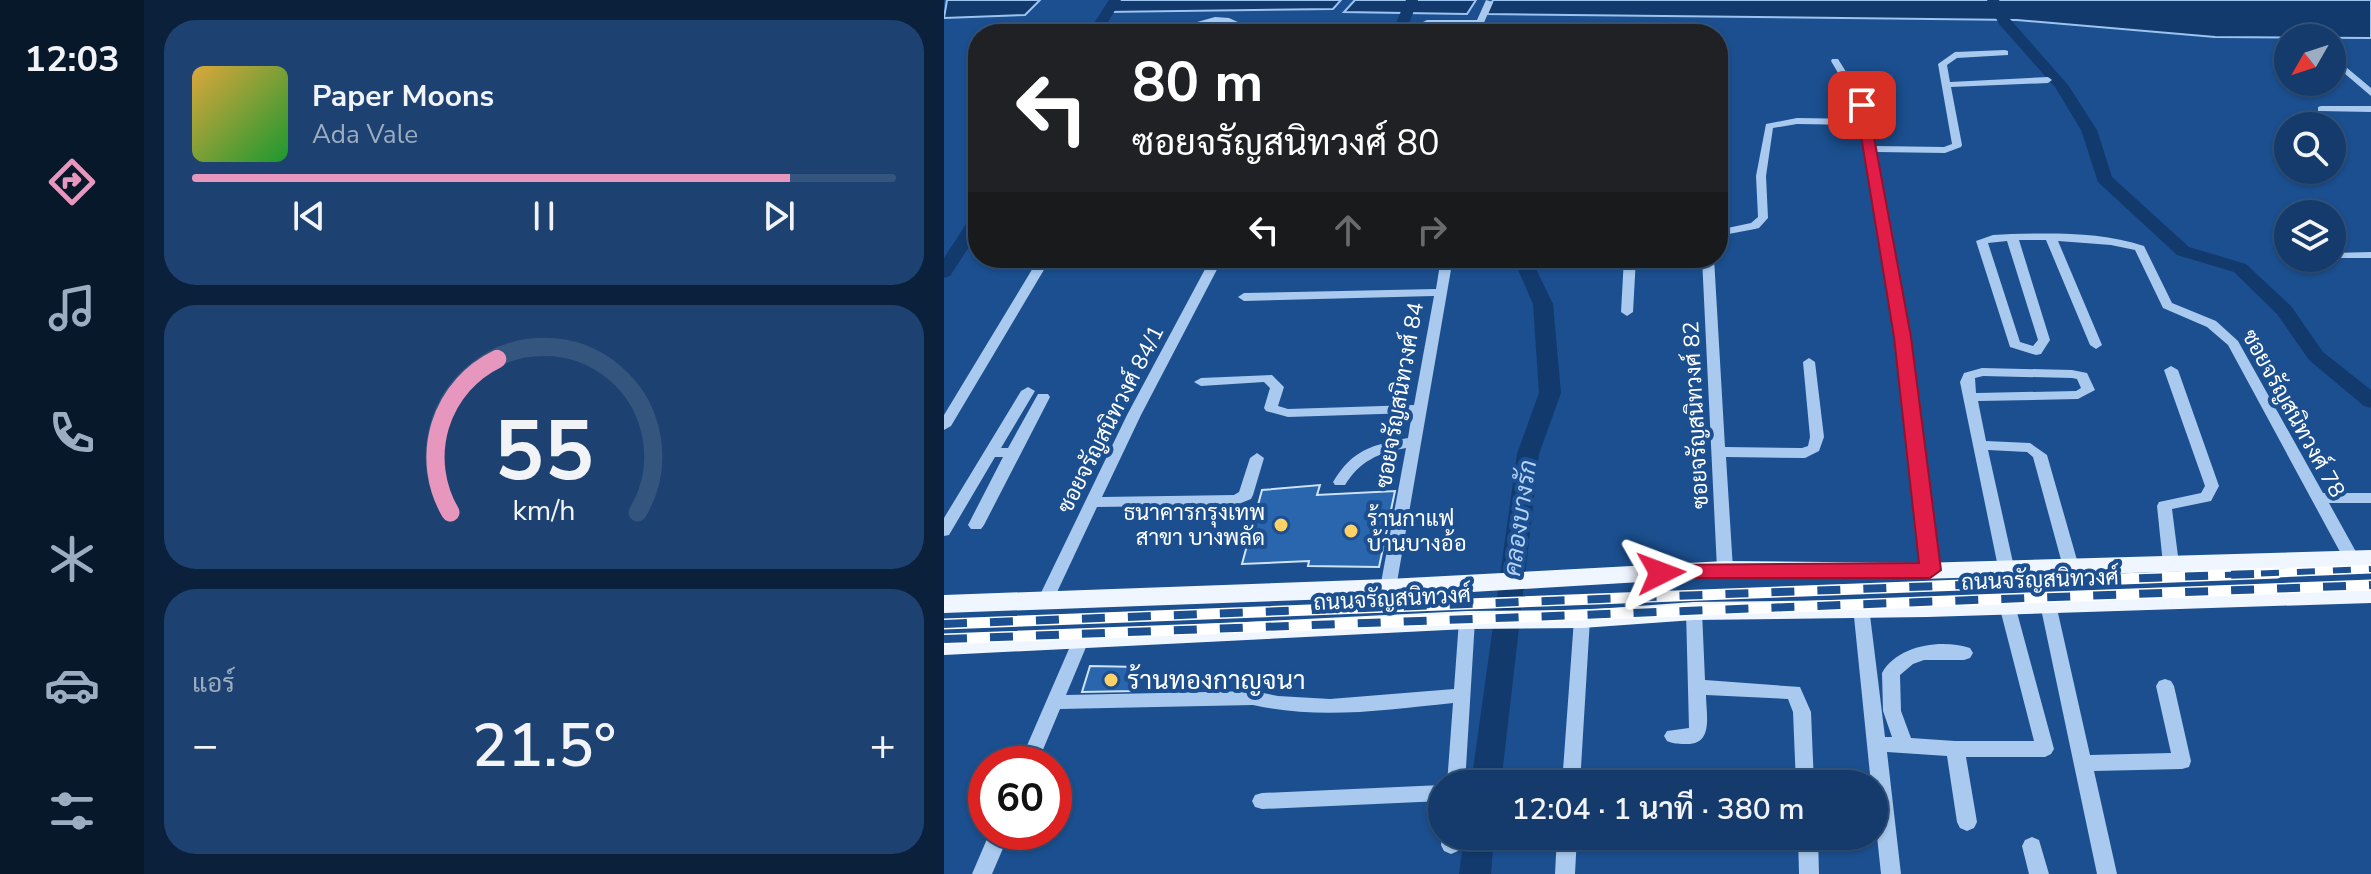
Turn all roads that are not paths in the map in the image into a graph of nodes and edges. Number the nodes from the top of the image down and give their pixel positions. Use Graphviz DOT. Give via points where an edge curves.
graph roads {
  1 [pos="1489,2"];
  2 [pos="1427,22"];
  3 [pos="1481,22"];
  4 [pos="1198,24"];
  5 [pos="1235,24"];
  6 [pos="2005,53"];
  7 [pos="1835,61"];
  8 [pos="2346,70"];
  9 [pos="2048,80"];
  10 [pos="1946,85"];
  11 [pos="2371,93"];
  12 [pos="2321,109"];
  13 [pos="2371,109"];
  14 [pos="1867,122"];
  15 [pos="1872,149"];
  16 [pos="1728,231"];
  17 [pos="2012,237"];
  18 [pos="2051,238"];
  19 [pos="2371,255"];
  20 [pos="2346,256"];
  21 [pos="1039,268"];
  22 [pos="1212,268"];
  23 [pos="1445,268"];
  24 [pos="1629,268"];
  25 [pos="1709,268"];
  26 [pos="1440,292"];
  27 [pos="1244,297"];
  28 [pos="1627,312"];
  29 [pos="2096,345"];
  30 [pos="1809,362"];
  31 [pos="2171,370"];
  32 [pos="1201,382"];
  33 [pos="1970,397"];
  34 [pos="1419,409"];
  35 [pos="944,426"];
  36 [pos="1412,442"];
  37 [pos="1979,445"];
  38 [pos="1013,452"];
  39 [pos="1719,452"];
  40 [pos="991,453"];
  41 [pos="1257,458"];
  42 [pos="1340,482"];
  43 [pos="2319,498"];
  44 [pos="2371,498"];
  45 [pos="1093,502"];
  46 [pos="976,525"];
  47 [pos="944,531"];
  48 [pos="2361,559"];
  49 [pos="2171,564"];
  50 [pos="2006,567"];
  51 [pos="2071,567"];
  52 [pos="1725,569"];
  53 [pos="1930,570"];
  54 [pos="1388,588"];
  55 [pos="2371,594"];
  56 [pos="1045,601"];
  57 [pos="944,604"];
  58 [pos="2048,604"];
  59 [pos="2007,605"];
  60 [pos="1861,607"];
  61 [pos="1694,611"];
  62 [pos="1582,619"];
  63 [pos="1467,620"];
  64 [pos="1081,640"];
  65 [pos="944,646"];
  66 [pos="1964,653"];
  67 [pos="2165,686"];
  68 [pos="1696,687"];
  69 [pos="1461,695"];
  70 [pos="1055,702"];
  71 [pos="1673,736"];
  72 [pos="1876,744"];
  73 [pos="1036,746"];
  74 [pos="1905,747"];
  75 [pos="1955,749"];
  76 [pos="2081,763"];
  77 [pos="1457,770"];
  78 [pos="1572,770"];
  79 [pos="1804,770"];
  80 [pos="1428,794"];
  81 [pos="1262,801"];
  82 [pos="1967,822"];
  83 [pos="2032,846"];
  84 [pos="992,850"];
  85 [pos="1566,850"];
  86 [pos="1808,850"];
  87 [pos="982,874"];
  88 [pos="1565,874"];
  89 [pos="1809,874"];
  90 [pos="1891,874"];
  91 [pos="2039,874"];
  92 [pos="2107,874"];
  1 -- 3 [label="street"];
  2 -- 3 [label="street"];
  4 -- 5 [label="street" via="1222,19"];
  6 -- 10 [label="street" via="1948,57 1942,64"];
  7 -- 14 [label="street"];
  8 -- 11 [label="street"];
  9 -- 10 [label="street"];
  10 -- 15 [label="street" via="1957,145 1945,150"];
  12 -- 13 [label="street"];
  14 -- 15 [label="street"];
  14 -- 16 [label="street" via="1785,121 1769,126 1761,176 1763,218 1755,226"];
  15 -- 53 [label="street" via="1902,337"];
  17 -- 17 [label="street, ซอยจรัญสนิทวงศ์ 78" via="2044,340 2036,351 2014,344 1981,243 1989,237"];
  17 -- 18 [label="street, ซอยจรัญสนิทวงศ์ 78"];
  18 -- 29 [label="street"];
  18 -- 43 [label="street, ซอยจรัญสนิทวงศ์ 78" via="2118,240 2144,252 2167,305 2211,322 2230,338"];
  19 -- 20 [label="street"];
  21 -- 35 [label="street"];
  22 -- 45 [label="street, ซอยจรัญสนิทวงศ์ 84/1"];
  23 -- 26 [label="street, ซอยจรัญสนิทวงศ์ 84"];
  24 -- 28 [label="street"];
  25 -- 39 [label="street, ซอยจรัญสนิทวงศ์ 82"];
  26 -- 27 [label="street"];
  26 -- 34 [label="street, ซอยจรัญสนิทวงศ์ 84"];
  30 -- 39 [label="street" via="1814,448 1805,453"];
  31 -- 49 [label="street" via="2212,486 2206,497 2164,506"];
  32 -- 34 [label="street" via="1267,378 1277,387 1271,408 1288,413"];
  33 -- 33 [label="street" via="2078,395 2088,390 2078,374 1974,373 1967,382"];
  33 -- 37 [label="street"];
  34 -- 36 [label="street, ซอยจรัญสนิทวงศ์ 84"];
  36 -- 42 [label="street" via="1365,453 1350,464"];
  36 -- 54 [label="street, ซอยจรัญสนิทวงศ์ 84"];
  37 -- 50 [label="street"];
  37 -- 51 [label="street" via="2030,448 2040,455"];
  38 -- 40 [label="street"];
  38 -- 40 [label="street" via="1036,394"];
  38 -- 46 [label="street"];
  39 -- 52 [label="street, ซอยจรัญสนิทวงศ์ 82"];
  40 -- 47 [label="street"];
  41 -- 45 [label="street" via="1246,495 1236,500"];
  43 -- 44 [label="street"];
  43 -- 48 [label="street, ซอยจรัญสนิทวงศ์ 78"];
  45 -- 56 [label="street, ซอยจรัญสนิทวงศ์ 84/1"];
  48 -- 49 [label="main road, ถนนจรัญสนิทวงศ์"];
  49 -- 51 [label="main road, ถนนจรัญสนิทวงศ์"];
  50 -- 51 [label="main road, ถนนจรัญสนิทวงศ์"];
  50 -- 53 [label="main road, ถนนจรัญสนิทวงศ์"];
  52 -- 53 [label="main road, ถนนจรัญสนิทวงศ์"];
  52 -- 54 [label="main road, ถนนจรัญสนิทวงศ์"];
  54 -- 56 [label="main road, ถนนจรัญสนิทวงศ์"];
  55 -- 58 [label="main road, ถนนจรัญสนิทวงศ์"];
  56 -- 57 [label="main road, ถนนจรัญสนิทวงศ์"];
  58 -- 59 [label="main road, ถนนจรัญสนิทวงศ์"];
  58 -- 76 [label="street"];
  59 -- 60 [label="main road, ถนนจรัญสนิทวงศ์"];
  59 -- 75 [label="street" via="2045,749"];
  60 -- 61 [label="main road, ถนนจรัญสนิทวงศ์"];
  60 -- 72 [label="street"];
  61 -- 62 [label="main road, ถนนจรัญสนิทวงศ์"];
  61 -- 68 [label="street"];
  62 -- 63 [label="main road, ถนนจรัญสนิทวงศ์"];
  62 -- 78 [label="street"];
  63 -- 64 [label="main road, ถนนจรัญสนิทวงศ์"];
  63 -- 69 [label="street"];
  64 -- 65 [label="main road, ถนนจรัญสนิทวงศ์"];
  64 -- 70 [label="street"];
  66 -- 74 [label="street" via="1917,652 1891,673 1892,711"];
  67 -- 76 [label="street" via="2182,761"];
  68 -- 71 [label="street" via="1697,734"];
  68 -- 79 [label="street" via="1794,692 1802,712"];
  69 -- 70 [label="street" via="1365,704 1276,705 1253,698"];
  69 -- 77 [label="street"];
  70 -- 73 [label="street"];
  72 -- 74 [label="street"];
  72 -- 90 [label="street"];
  74 -- 75 [label="street"];
  75 -- 82 [label="street"];
  76 -- 92 [label="street"];
  80 -- 81 [label="street"];
  83 -- 91 [label="street"];
  84 -- 87 [label="street"];
  85 -- 88 [label="street"];
  86 -- 89 [label="street"];
}
